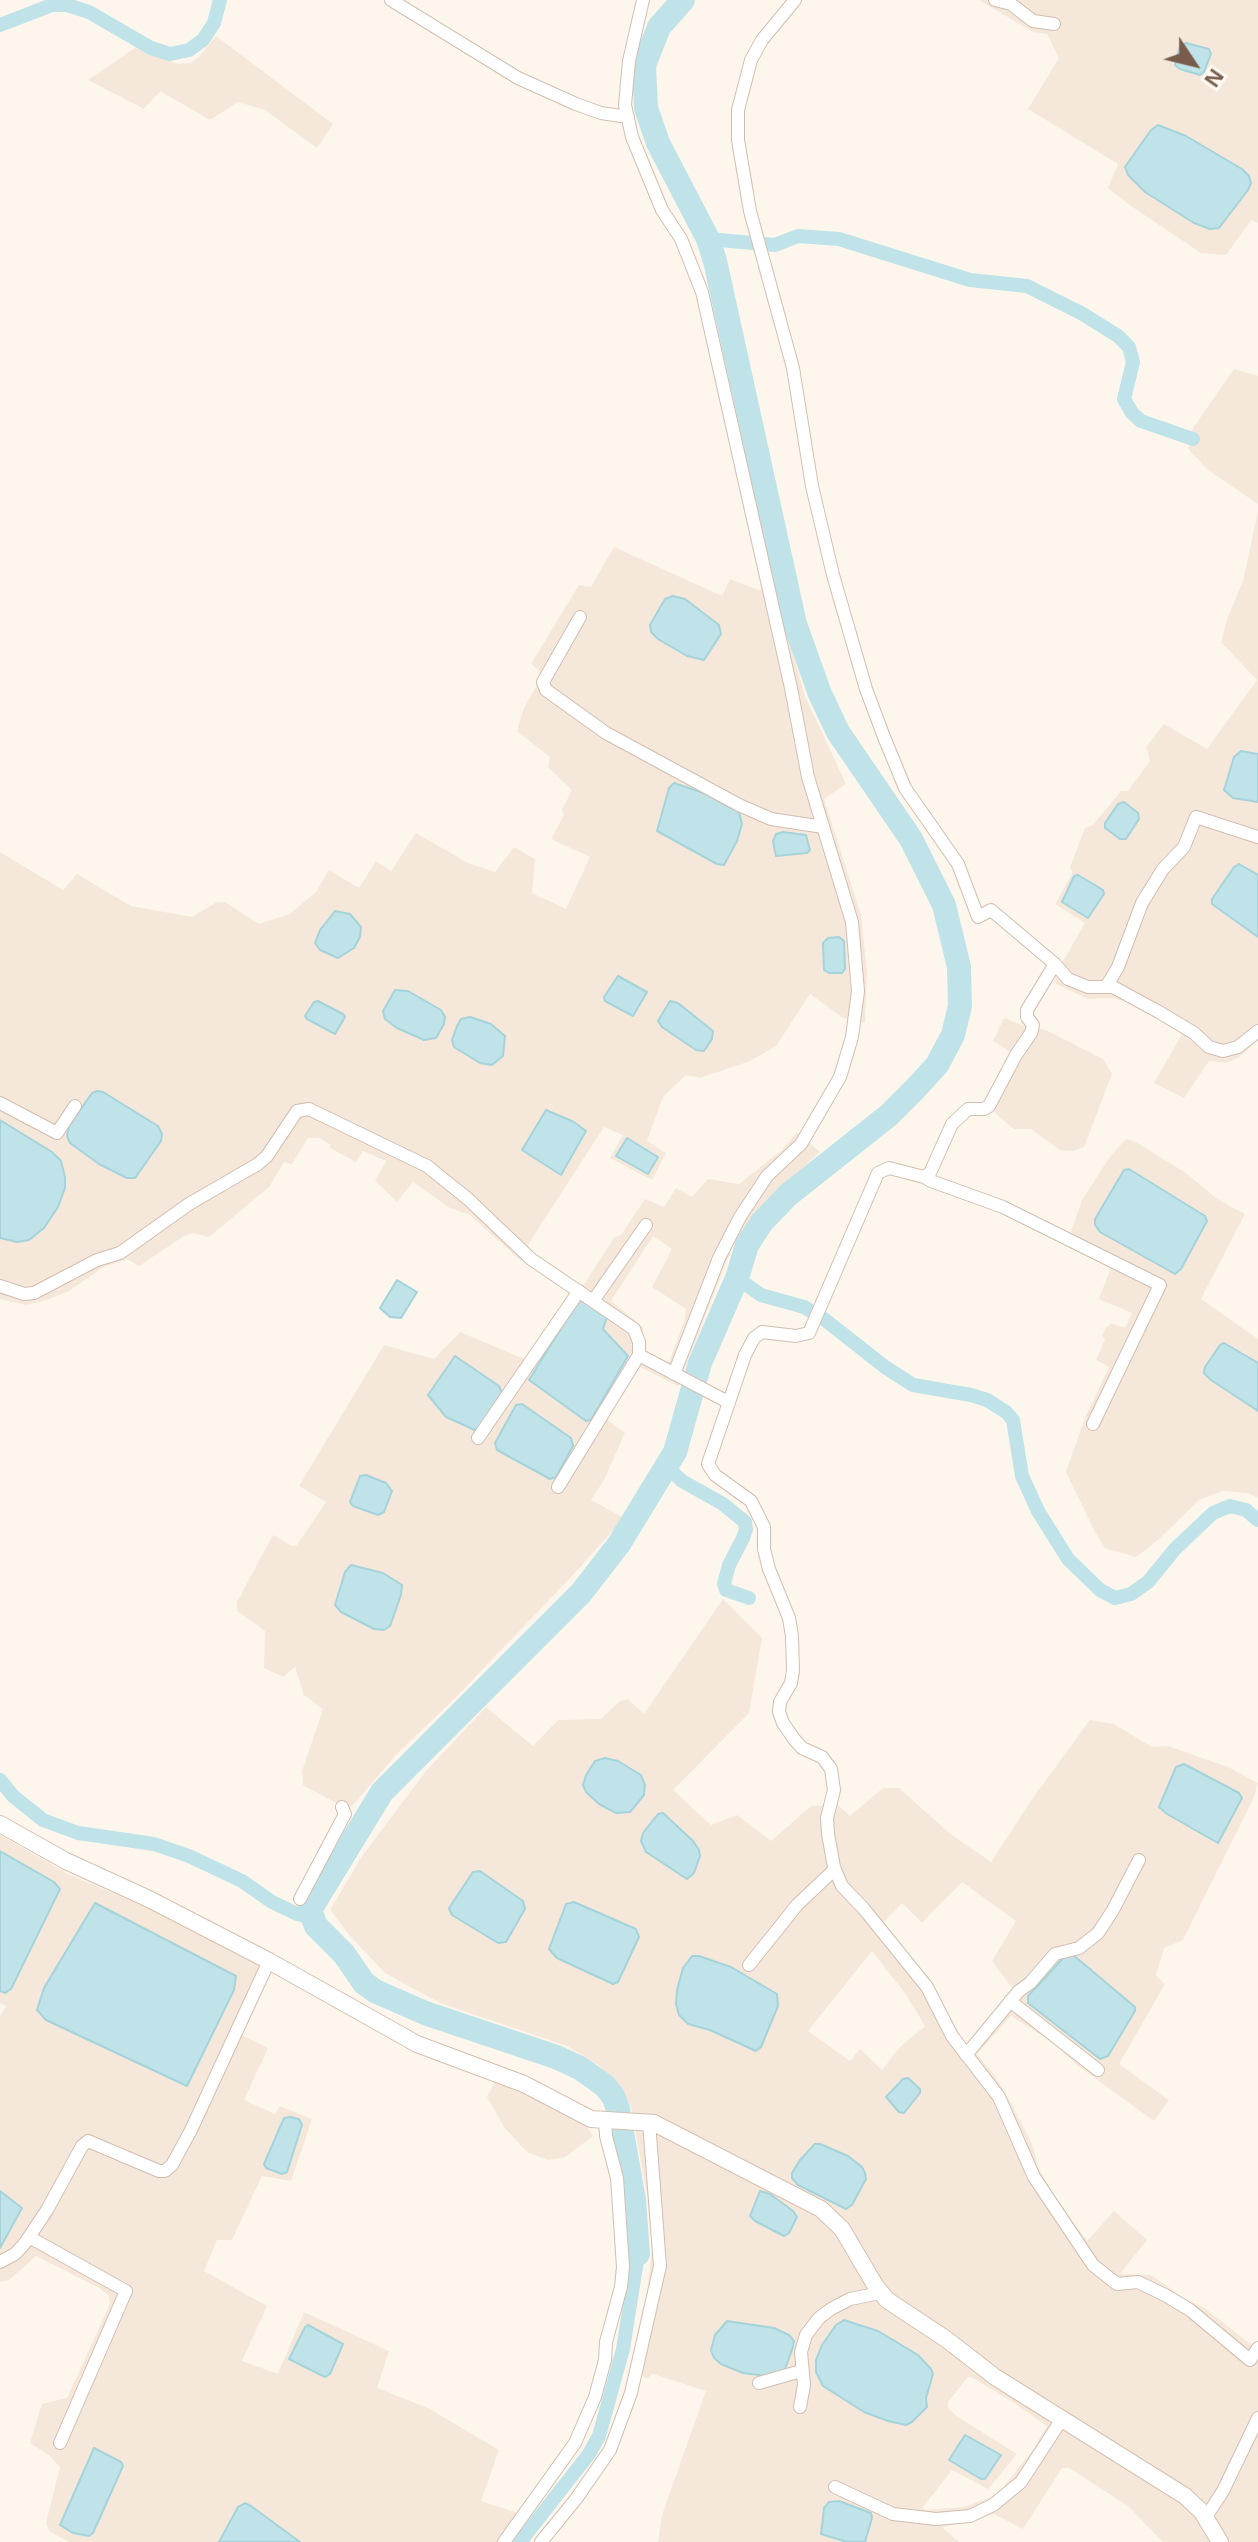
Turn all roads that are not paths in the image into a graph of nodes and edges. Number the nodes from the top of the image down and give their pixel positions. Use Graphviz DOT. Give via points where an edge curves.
graph roads {
  1 [pos="391,0"];
  2 [pos="643,0"];
  3 [pos="795,0"];
  4 [pos="995,0"];
  5 [pos="1054,24"];
  6 [pos="628,117"];
  7 [pos="580,617"];
  8 [pos="823,827"];
  9 [pos="1258,837"];
  10 [pos="1055,964"];
  11 [pos="1106,987"];
  12 [pos="1258,1031"];
  13 [pos="0,1103"];
  14 [pos="75,1106"];
  15 [pos="924,1177"];
  16 [pos="646,1225"];
  17 [pos="0,1286"];
  18 [pos="579,1291"];
  19 [pos="593,1301"];
  20 [pos="639,1355"];
  21 [pos="680,1377"];
  22 [pos="728,1402"];
  23 [pos="1093,1424"];
  24 [pos="478,1438"];
  25 [pos="558,1487"];
  26 [pos="342,1807"];
  27 [pos="0,1824"];
  28 [pos="1139,1860"];
  29 [pos="835,1869"];
  30 [pos="300,1899"];
  31 [pos="269,1961"];
  32 [pos="749,1965"];
  33 [pos="1010,2001"];
  34 [pos="966,2055"];
  35 [pos="1098,2070"];
  36 [pos="608,2120"];
  37 [pos="645,2122"];
  38 [pos="29,2237"];
  39 [pos="0,2262"];
  40 [pos="880,2293"];
  41 [pos="1258,2348"];
  42 [pos="1254,2364"];
  43 [pos="801,2371"];
  44 [pos="759,2383"];
  45 [pos="800,2407"];
  46 [pos="1258,2418"];
  47 [pos="1062,2419"];
  48 [pos="60,2443"];
  49 [pos="835,2487"];
  50 [pos="1206,2517"];
  51 [pos="504,2542"];
  52 [pos="541,2542"];
  53 [pos="1220,2542"];
  1 -- 6 [label="street" via="518,78 589,109"];
  2 -- 6 [label="street" via="629,61"];
  3 -- 10 [label="street" via="751,60 738,110 738,140 750,211 793,368 833,575 866,689 905,788 958,864 978,917 991,910"];
  4 -- 5 [label="street" via="1011,4 1033,21"];
  6 -- 8 [label="street" via="662,210 681,239 702,292"];
  7 -- 8 [label="street" via="543,682 546,690 606,733 739,805 771,819"];
  8 -- 21 [label="street" via="852,922 858,991 852,1037 824,1108 801,1144 767,1176 719,1258"];
  9 -- 11 [label="street" via="1196,817 1184,847 1142,903"];
  10 -- 11 [label="street" via="1068,979"];
  10 -- 15 [label="street" via="1027,1010 1031,1033 994,1099 984,1109 968,1109 952,1124"];
  11 -- 12 [label="street" via="1159,1012 1209,1047 1238,1047"];
  13 -- 14 [label="street" via="57,1133"];
  15 -- 22 [label="street" via="889,1168 878,1173 813,1329 796,1336 757,1334"];
  15 -- 23 [label="street" via="1003,1207 1160,1285"];
  16 -- 19 [label="street"];
  17 -- 18 [label="street" via="34,1293 120,1253 258,1164 303,1108 427,1166 531,1259"];
  18 -- 19 [label="street"];
  18 -- 24 [label="street"];
  19 -- 20 [label="street" via="634,1329"];
  20 -- 21 [label="street"];
  20 -- 25 [label="street"];
  21 -- 22 [label="street"];
  22 -- 29 [label="street" via="708,1464 751,1501 764,1527 769,1569 792,1636 793,1671 779,1712 802,1748 822,1757 831,1769 834,1790 827,1818"];
  26 -- 30 [label="street" via="345,1814"];
  27 -- 31 [label="street"];
  28 -- 33 [label="street" via="1098,1933 1079,1948 1055,1954"];
  29 -- 32 [label="street" via="797,1905"];
  29 -- 34 [label="street" via="842,1886 927,1987"];
  31 -- 36 [label="street" via="425,2048 524,2084 591,2119"];
  31 -- 38 [label="street" via="172,2165 159,2171 88,2141"];
  33 -- 34 [label="street"];
  33 -- 35 [label="street"];
  34 -- 42 [label="street" via="999,2097 1034,2177 1093,2265 1117,2284 1138,2282 1190,2310"];
  36 -- 37 [label="street"];
  36 -- 51 [label="street" via="623,2267 603,2368 575,2443"];
  37 -- 40 [label="street" via="829,2214"];
  37 -- 52 [label="street" via="660,2266 631,2393 610,2450"];
  38 -- 39 [label="street"];
  38 -- 48 [label="street" via="126,2291"];
  40 -- 43 [label="street" via="850,2299 819,2318 806,2335"];
  40 -- 47 [label="street" via="984,2370"];
  41 -- 42 [label="street"];
  43 -- 44 [label="street"];
  43 -- 45 [label="street"];
  46 -- 50 [label="street"];
  47 -- 49 [label="street" via="1021,2482 970,2516 893,2514"];
  47 -- 50 [label="street" via="1174,2489"];
  50 -- 53 [label="street"];
}
